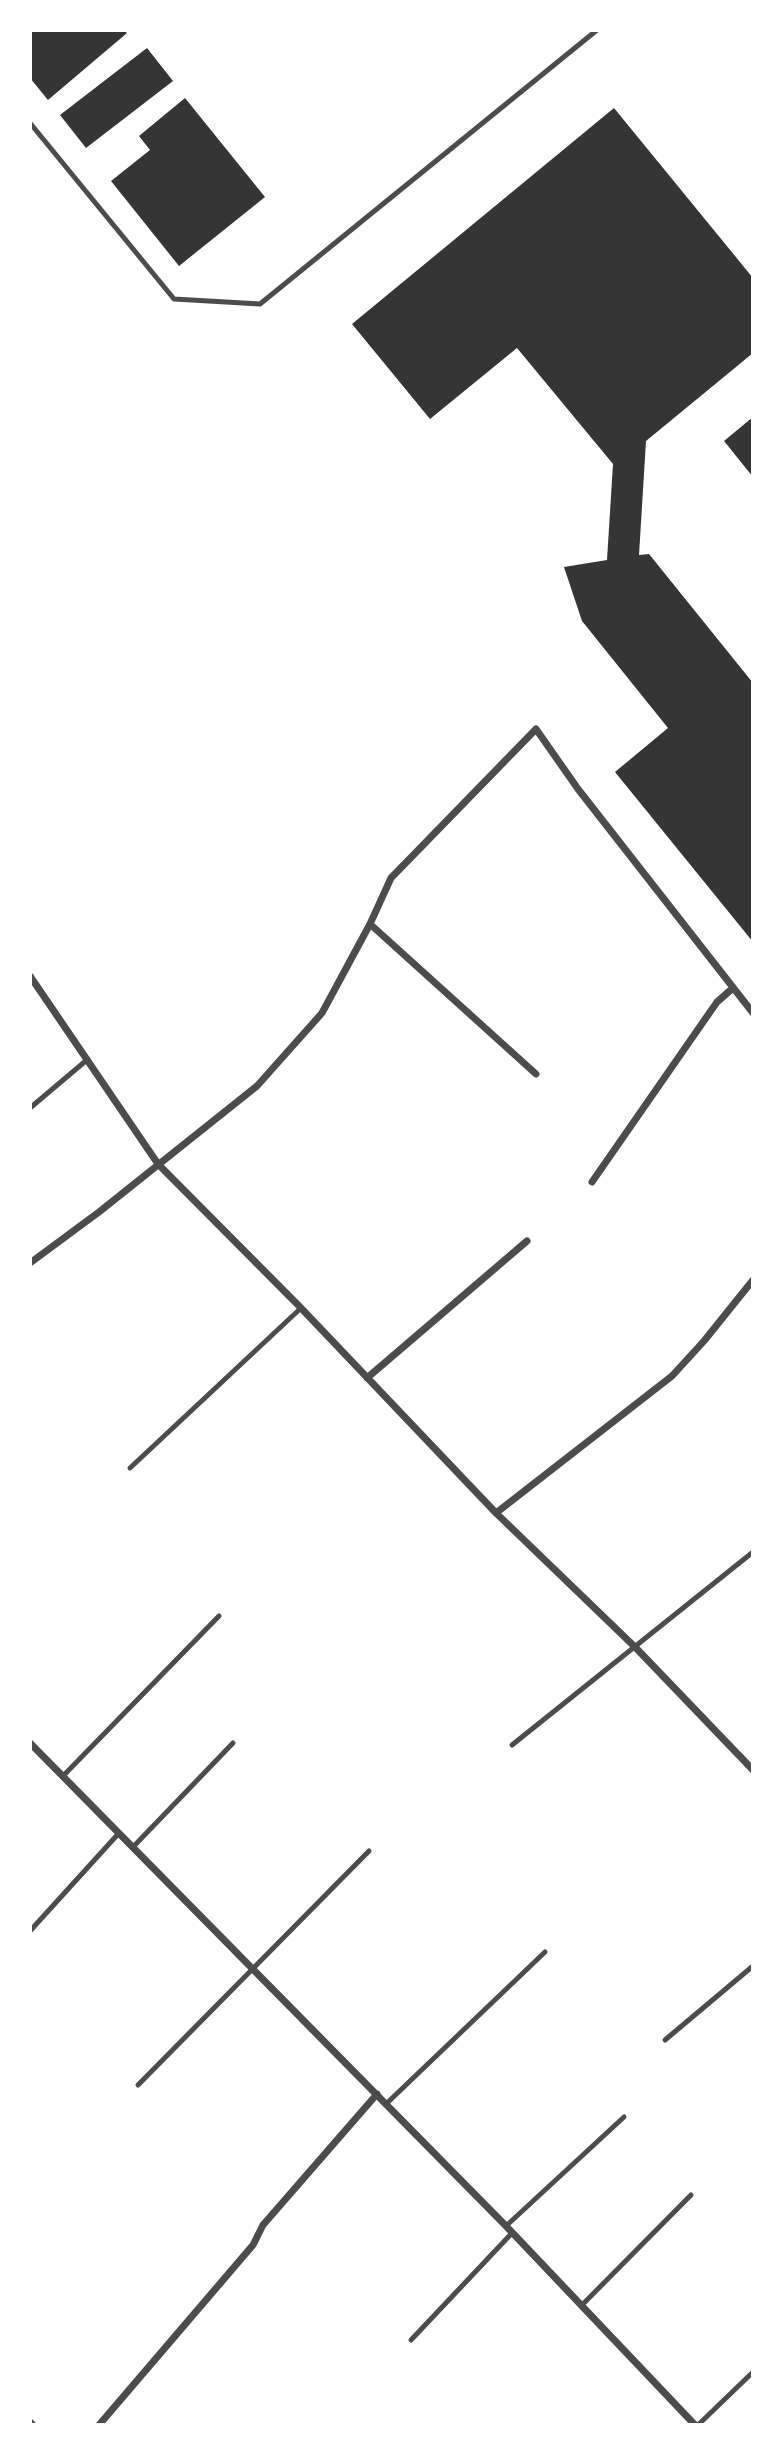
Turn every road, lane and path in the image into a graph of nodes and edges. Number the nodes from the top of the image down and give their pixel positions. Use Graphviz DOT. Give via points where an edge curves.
graph roads {
  1 [pos="597,30"];
  2 [pos="30,123"];
  3 [pos="370,924"];
  4 [pos="30,976"];
  5 [pos="39,988"];
  6 [pos="733,988"];
  7 [pos="30,996"];
  8 [pos="753,1013"];
  9 [pos="89,1059"];
  10 [pos="536,1074"];
  11 [pos="30,1108"];
  12 [pos="158,1164"];
  13 [pos="593,1182"];
  14 [pos="527,1241"];
  15 [pos="30,1263"];
  16 [pos="753,1280"];
  17 [pos="301,1308"];
  18 [pos="367,1378"];
  19 [pos="130,1468"];
  20 [pos="496,1513"];
  21 [pos="753,1552"];
  22 [pos="219,1616"];
  23 [pos="636,1648"];
  24 [pos="30,1743"];
  25 [pos="233,1743"];
  26 [pos="512,1745"];
  27 [pos="753,1770"];
  28 [pos="63,1776"];
  29 [pos="119,1833"];
  30 [pos="133,1847"];
  31 [pos="369,1852"];
  32 [pos="30,1931"];
  33 [pos="545,1952"];
  34 [pos="753,1966"];
  35 [pos="254,1970"];
  36 [pos="665,2040"];
  37 [pos="138,2085"];
  38 [pos="377,2094"];
  39 [pos="386,2104"];
  40 [pos="624,2117"];
  41 [pos="691,2195"];
  42 [pos="506,2226"];
  43 [pos="512,2233"];
  44 [pos="582,2305"];
  45 [pos="411,2340"];
  46 [pos="753,2372"];
  47 [pos="99,2425"];
  48 [pos="697,2425"];
  1 -- 2 [label="lane" via="260,304 174,299"];
  3 -- 6 [label="street" via="391,878 536,729"];
  3 -- 10 [label="street"];
  3 -- 12 [label="street" via="322,1013 257,1086"];
  4 -- 5 [label="street"];
  5 -- 7 [label="street"];
  5 -- 9 [label="street"];
  6 -- 8 [label="street"];
  6 -- 13 [label="street" via="717,1002"];
  9 -- 11 [label="lane"];
  9 -- 12 [label="street"];
  12 -- 15 [label="street"];
  12 -- 17 [label="street"];
  14 -- 18 [label="street"];
  16 -- 20 [label="street" via="672,1376"];
  17 -- 18 [label="street"];
  17 -- 19 [label="lane"];
  18 -- 20 [label="street"];
  20 -- 23 [label="street"];
  21 -- 23 [label="lane"];
  22 -- 28 [label="lane"];
  23 -- 26 [label="lane"];
  23 -- 27 [label="street"];
  24 -- 28 [label="street"];
  25 -- 30 [label="lane"];
  28 -- 29 [label="street"];
  29 -- 30 [label="street"];
  29 -- 32 [label="lane"];
  30 -- 35 [label="street"];
  31 -- 35 [label="lane"];
  33 -- 39 [label="lane"];
  34 -- 36 [label="lane"];
  35 -- 37 [label="lane"];
  35 -- 38 [label="street"];
  38 -- 39 [label="street"];
  38 -- 47 [label="street"];
  39 -- 42 [label="street"];
  40 -- 42 [label="lane"];
  41 -- 44 [label="lane"];
  42 -- 43 [label="street"];
  43 -- 44 [label="street"];
  43 -- 45 [label="lane"];
  44 -- 48 [label="street"];
  46 -- 48 [label="lane"];
}
